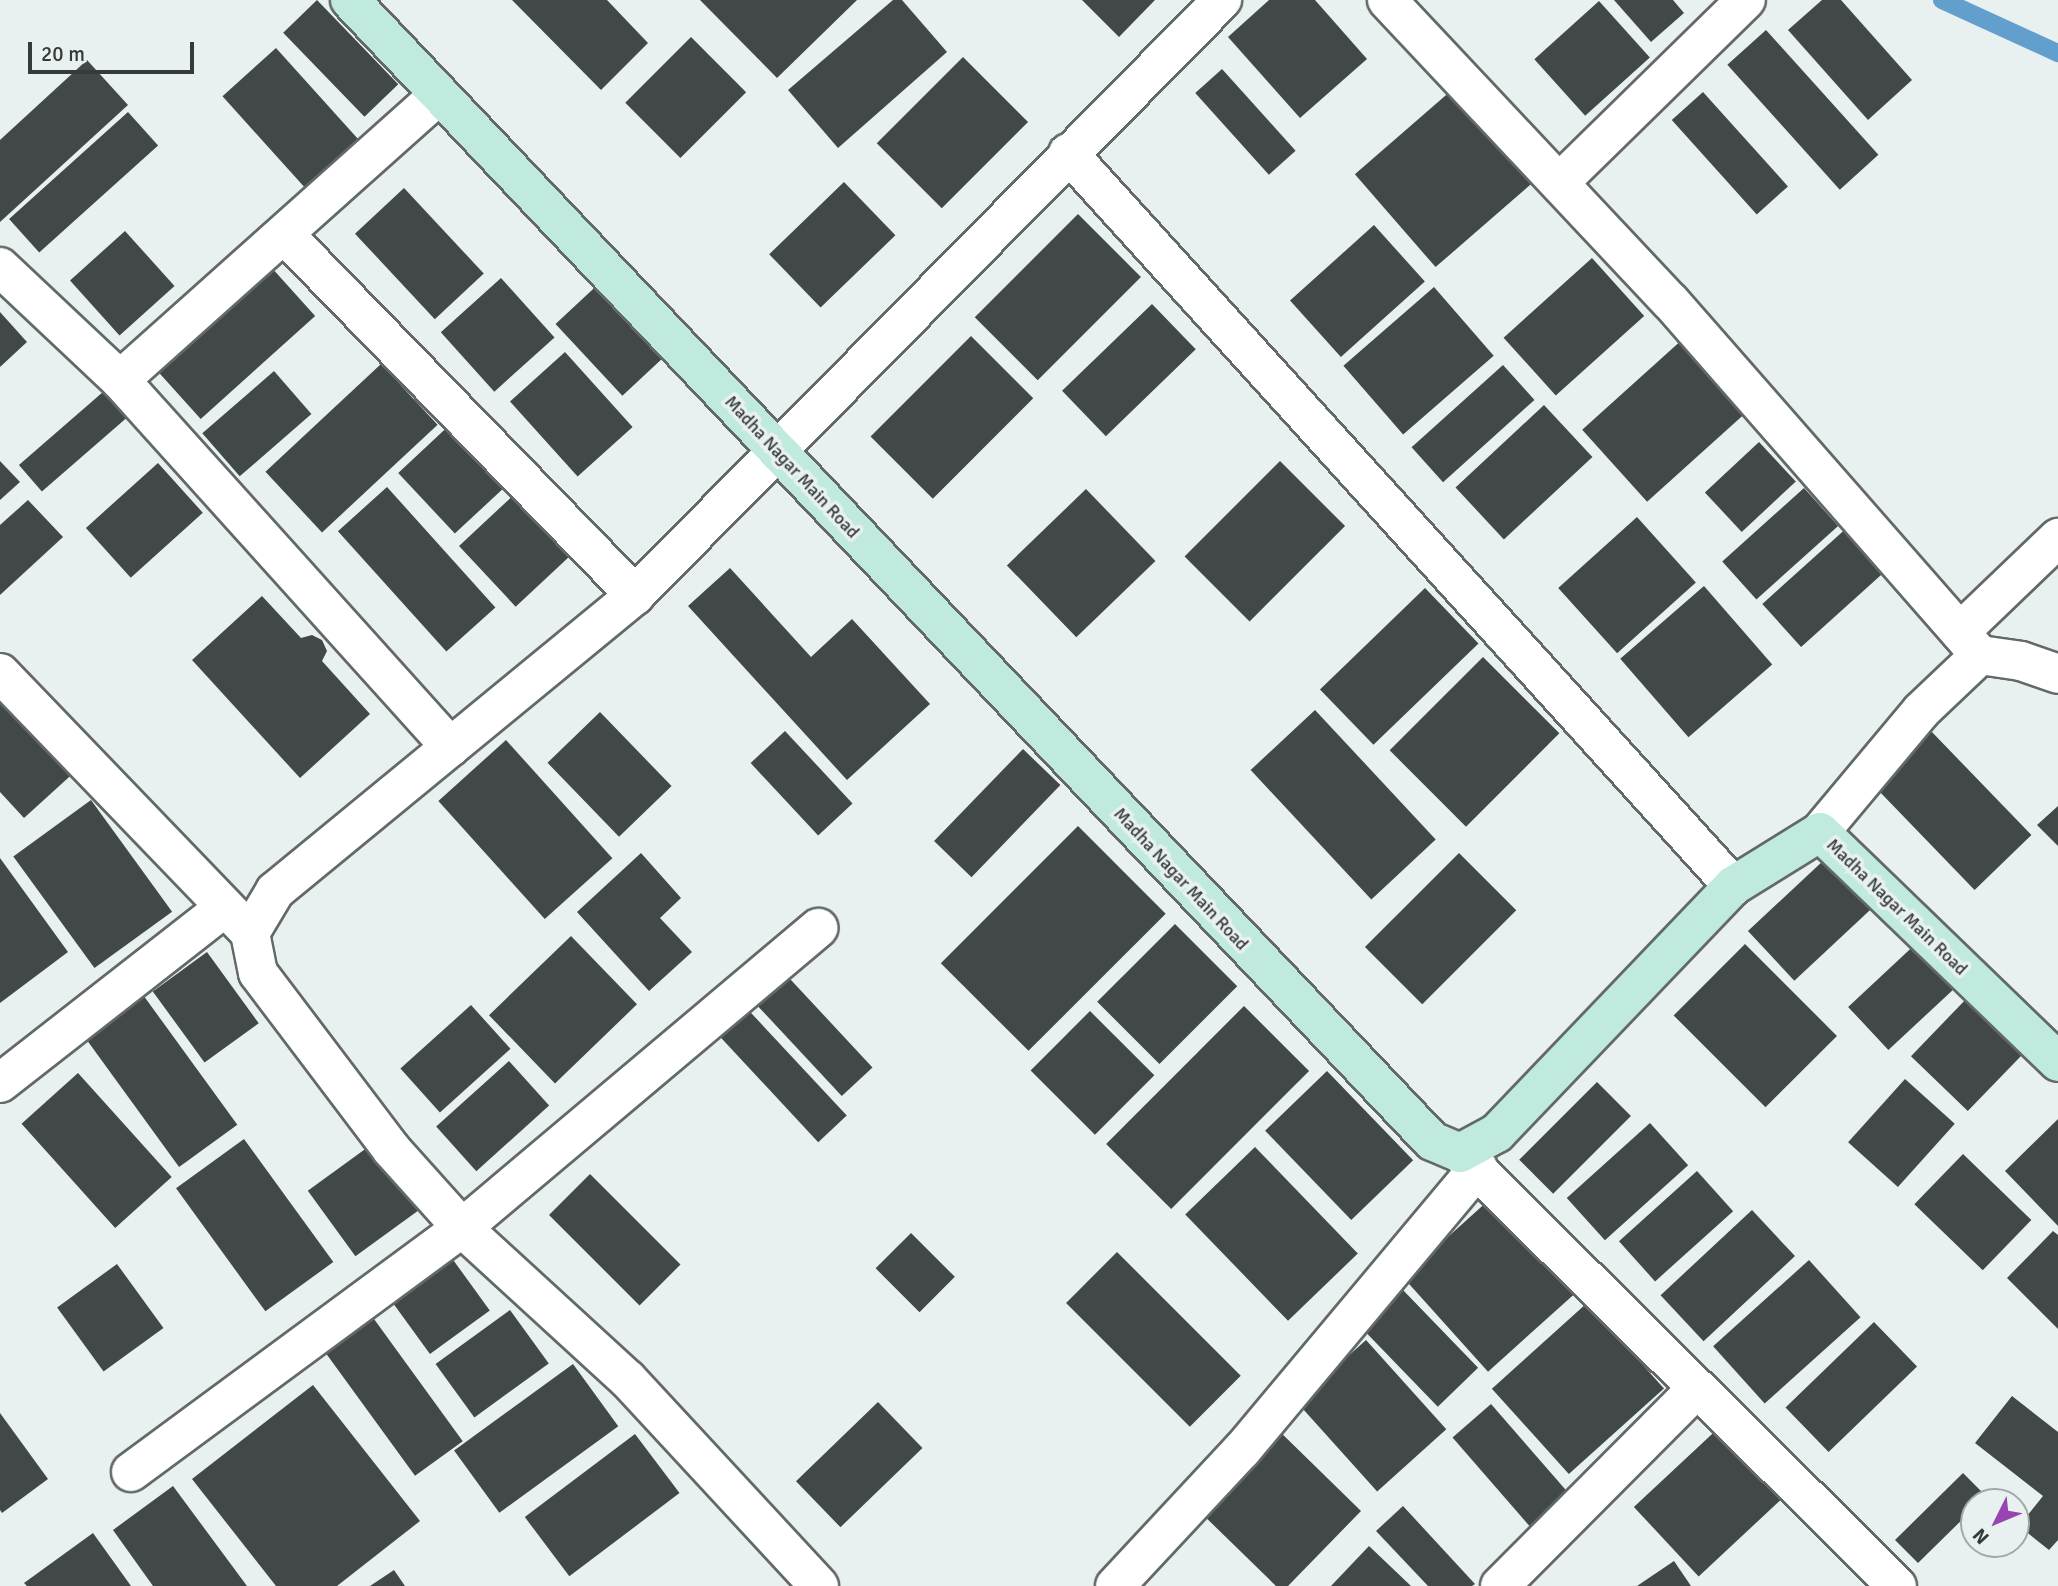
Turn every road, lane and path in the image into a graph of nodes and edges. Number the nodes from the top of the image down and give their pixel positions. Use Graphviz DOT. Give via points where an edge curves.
graph roads {
  1 [pos="349,0"];
  2 [pos="1222,0"];
  3 [pos="1387,0"];
  4 [pos="1746,0"];
  5 [pos="439,95"];
  6 [pos="1068,153"];
  7 [pos="1560,182"];
  8 [pos="284,234"];
  9 [pos="0,267"];
  10 [pos="120,380"];
  11 [pos="778,452"];
  12 [pos="2058,538"];
  13 [pos="635,595"];
  14 [pos="1970,643"];
  15 [pos="0,673"];
  16 [pos="2058,674"];
  17 [pos="451,747"];
  18 [pos="1820,832"];
  19 [pos="1733,886"];
  20 [pos="236,921"];
  21 [pos="818,928"];
  22 [pos="2058,1062"];
  23 [pos="0,1083"];
  24 [pos="1469,1161"];
  25 [pos="462,1228"];
  26 [pos="1696,1389"];
  27 [pos="131,1472"];
  28 [pos="819,1586"];
  29 [pos="1115,1586"];
  30 [pos="1500,1586"];
  31 [pos="1897,1586"];
  1 -- 5 [label="street, Madha Nagar Main Road"];
  2 -- 6 [label="street"];
  3 -- 7 [label="street"];
  4 -- 7 [label="street"];
  5 -- 8 [label="street"];
  5 -- 11 [label="street, Madha Nagar Main Road"];
  6 -- 11 [label="street"];
  6 -- 19 [label="street"];
  7 -- 14 [label="street"];
  8 -- 10 [label="street"];
  8 -- 13 [label="street"];
  9 -- 10 [label="street"];
  10 -- 17 [label="street"];
  11 -- 13 [label="street"];
  11 -- 24 [label="street, Madha Nagar Main Road" via="1402,1113 1432,1141"];
  12 -- 14 [label="street"];
  13 -- 17 [label="street"];
  14 -- 16 [label="street"];
  14 -- 18 [label="street" via="1921,711"];
  15 -- 20 [label="street"];
  17 -- 20 [label="street"];
  18 -- 19 [label="street, Madha Nagar Main Road"];
  18 -- 22 [label="street, Madha Nagar Main Road"];
  19 -- 24 [label="street, Madha Nagar Main Road"];
  20 -- 23 [label="street"];
  20 -- 25 [label="street" via="258,973 392,1150"];
  21 -- 25 [label="street"];
  24 -- 26 [label="street"];
  24 -- 29 [label="street" via="1242,1450"];
  25 -- 27 [label="street"];
  25 -- 28 [label="street" via="627,1379"];
  26 -- 30 [label="street"];
  26 -- 31 [label="street"];
}
